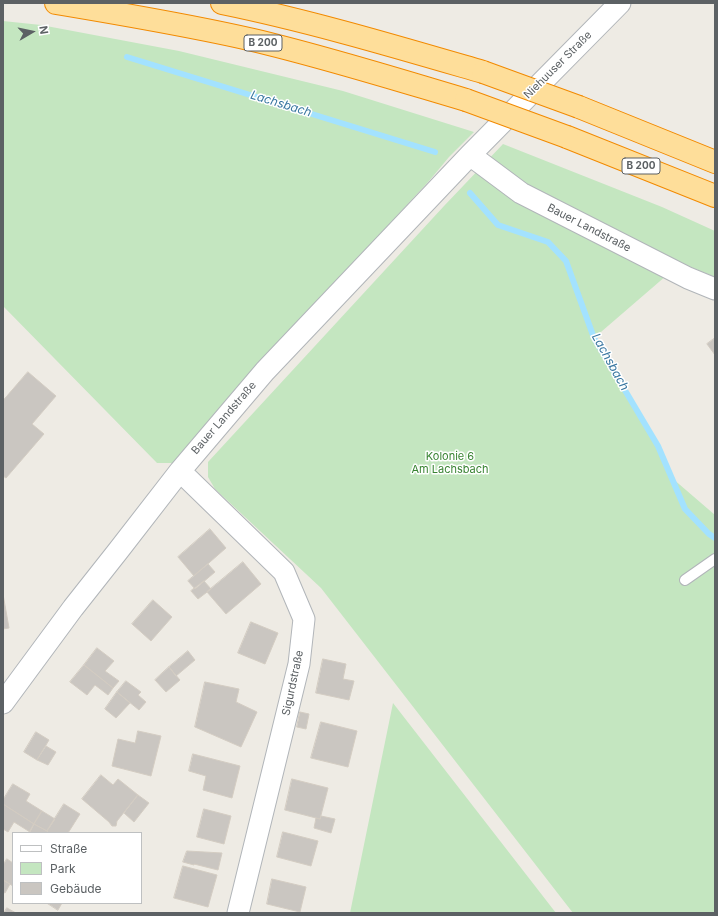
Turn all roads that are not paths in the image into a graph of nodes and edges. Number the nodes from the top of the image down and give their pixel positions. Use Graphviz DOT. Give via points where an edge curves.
graph roads {
  1 [pos="56,3"];
  2 [pos="222,3"];
  3 [pos="620,3"];
  4 [pos="496,128"];
  5 [pos="470,155"];
  6 [pos="715,162"];
  7 [pos="715,196"];
  8 [pos="715,289"];
  9 [pos="180,471"];
  10 [pos="715,559"];
  11 [pos="685,580"];
  12 [pos="3,703"];
  13 [pos="238,913"];
  1 -- 7 [label="highway, B 200, bridge" via="253,40 367,70 466,100"];
  2 -- 6 [label="highway, bridge" via="372,40 483,72 579,107"];
  3 -- 4 [label="street, Niehuuser Straße"];
  4 -- 5 [label="street, Bauer Landstraße"];
  5 -- 8 [label="street, Bauer Landstraße" via="521,193 688,278"];
  5 -- 9 [label="street, Bauer Landstraße" via="265,370"];
  9 -- 12 [label="street, Bauer Landstraße"];
  9 -- 13 [label="street, Sigurdstraße" via="284,572 304,619 300,664"];
  10 -- 11 [label="lane"];
}
